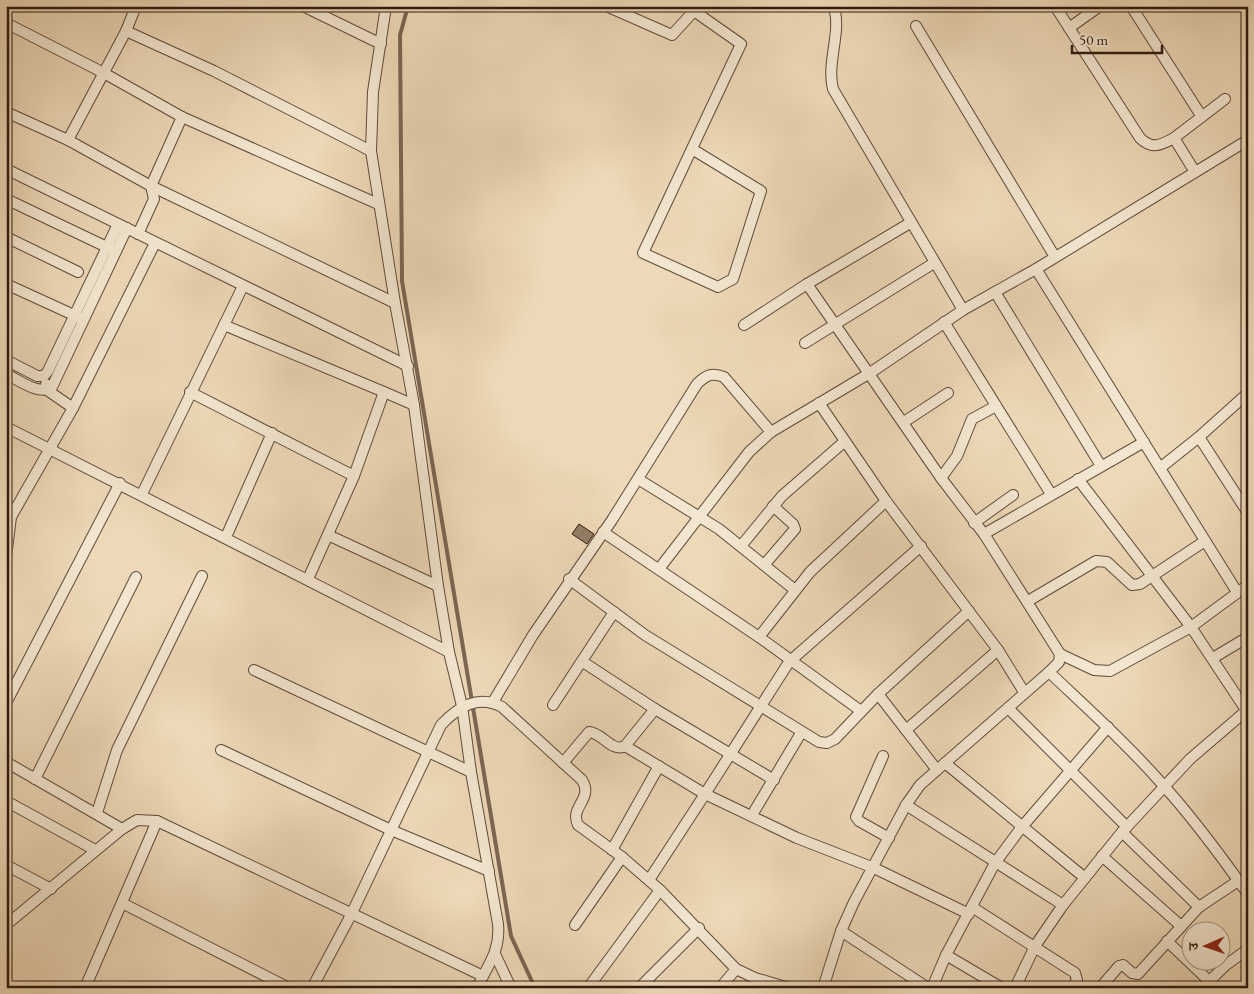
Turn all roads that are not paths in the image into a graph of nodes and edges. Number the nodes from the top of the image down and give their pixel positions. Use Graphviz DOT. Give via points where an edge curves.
graph roads {
  1 [pos="136,6"];
  2 [pos="303,6"];
  3 [pos="386,6"];
  4 [pos="606,6"];
  5 [pos="833,6"];
  6 [pos="1055,6"];
  7 [pos="1100,6"];
  8 [pos="1131,6"];
  9 [pos="6,23"];
  10 [pos="916,26"];
  11 [pos="1069,28"];
  12 [pos="126,31"];
  13 [pos="381,44"];
  14 [pos="102,72"];
  15 [pos="1225,99"];
  16 [pos="6,112"];
  17 [pos="182,117"];
  18 [pos="1202,117"];
  19 [pos="1174,138"];
  20 [pos="68,140"];
  21 [pos="1248,140"];
  22 [pos="692,149"];
  23 [pos="371,151"];
  24 [pos="6,169"];
  25 [pos="1195,172"];
  26 [pos="151,186"];
  27 [pos="6,200"];
  28 [pos="378,204"];
  29 [pos="910,223"];
  30 [pos="122,226"];
  31 [pos="138,234"];
  32 [pos="6,237"];
  33 [pos="155,242"];
  34 [pos="111,250"];
  35 [pos="1055,257"];
  36 [pos="934,263"];
  37 [pos="1036,269"];
  38 [pos="78,272"];
  39 [pos="6,284"];
  40 [pos="807,284"];
  41 [pos="243,286"];
  42 [pos="996,292"];
  43 [pos="394,303"];
  44 [pos="963,310"];
  45 [pos="74,314"];
  46 [pos="84,320"];
  47 [pos="944,322"];
  48 [pos="835,324"];
  49 [pos="224,325"];
  50 [pos="744,325"];
  51 [pos="805,343"];
  52 [pos="6,360"];
  53 [pos="408,366"];
  54 [pos="870,373"];
  55 [pos="6,374"];
  56 [pos="44,376"];
  57 [pos="47,390"];
  58 [pos="190,392"];
  59 [pos="384,392"];
  60 [pos="948,393"];
  61 [pos="1248,393"];
  62 [pos="819,403"];
  63 [pos="414,405"];
  64 [pos="996,406"];
  65 [pos="73,408"];
  66 [pos="904,422"];
  67 [pos="6,427"];
  68 [pos="770,432"];
  69 [pos="272,433"];
  70 [pos="1199,437"];
  71 [pos="846,441"];
  72 [pos="1144,442"];
  73 [pos="49,450"];
  74 [pos="1101,466"];
  75 [pos="1160,468"];
  76 [pos="354,476"];
  77 [pos="941,478"];
  78 [pos="638,479"];
  79 [pos="1078,479"];
  80 [pos="120,483"];
  81 [pos="142,494"];
  82 [pos="1051,494"];
  83 [pos="1013,495"];
  84 [pos="886,501"];
  85 [pos="772,506"];
  86 [pos="1248,513"];
  87 [pos="698,516"];
  88 [pos="974,523"];
  89 [pos="603,532"];
  90 [pos="328,534"];
  91 [pos="984,534"];
  92 [pos="226,537"];
  93 [pos="1205,541"];
  94 [pos="741,546"];
  95 [pos="921,546"];
  96 [pos="6,557"];
  97 [pos="764,565"];
  98 [pos="659,569"];
  99 [pos="136,576"];
  100 [pos="202,576"];
  101 [pos="1152,576"];
  102 [pos="308,579"];
  103 [pos="570,579"];
  104 [pos="438,586"];
  105 [pos="795,590"];
  106 [pos="1244,590"];
  107 [pos="1028,601"];
  108 [pos="968,611"];
  109 [pos="614,612"];
  110 [pos="1191,627"];
  111 [pos="759,637"];
  112 [pos="1248,637"];
  113 [pos="998,650"];
  114 [pos="449,652"];
  115 [pos="1060,654"];
  116 [pos="1213,658"];
  117 [pos="583,662"];
  118 [pos="789,662"];
  119 [pos="254,670"];
  120 [pos="1049,672"];
  121 [pos="1024,692"];
  122 [pos="878,694"];
  123 [pos="490,702"];
  124 [pos="6,703"];
  125 [pos="761,704"];
  126 [pos="466,705"];
  127 [pos="553,705"];
  128 [pos="1008,708"];
  129 [pos="655,709"];
  130 [pos="860,711"];
  131 [pos="1247,712"];
  132 [pos="1108,727"];
  133 [pos="906,730"];
  134 [pos="802,733"];
  135 [pos="625,746"];
  136 [pos="221,750"];
  137 [pos="428,752"];
  138 [pos="732,753"];
  139 [pos="882,756"];
  140 [pos="6,762"];
  141 [pos="563,763"];
  142 [pos="660,766"];
  143 [pos="941,766"];
  144 [pos="1068,771"];
  145 [pos="471,772"];
  146 [pos="35,779"];
  147 [pos="774,780"];
  148 [pos="1163,785"];
  149 [pos="705,794"];
  150 [pos="6,801"];
  151 [pos="906,805"];
  152 [pos="97,813"];
  153 [pos="752,815"];
  154 [pos="157,821"];
  155 [pos="1021,828"];
  156 [pos="122,829"];
  157 [pos="391,830"];
  158 [pos="1124,830"];
  159 [pos="889,838"];
  160 [pos="95,850"];
  161 [pos="612,850"];
  162 [pos="1102,856"];
  163 [pos="622,857"];
  164 [pos="995,863"];
  165 [pos="6,865"];
  166 [pos="874,868"];
  167 [pos="489,871"];
  168 [pos="1085,878"];
  169 [pos="649,880"];
  170 [pos="1238,880"];
  171 [pos="50,889"];
  172 [pos="660,890"];
  173 [pos="1248,894"];
  174 [pos="122,904"];
  175 [pos="1063,905"];
  176 [pos="1199,907"];
  177 [pos="970,910"];
  178 [pos="350,915"];
  179 [pos="575,925"];
  180 [pos="6,926"];
  181 [pos="1181,926"];
  182 [pos="699,928"];
  183 [pos="841,931"];
  184 [pos="1167,942"];
  185 [pos="1035,946"];
  186 [pos="1248,949"];
  187 [pos="495,954"];
  188 [pos="946,955"];
  189 [pos="736,969"];
  190 [pos="483,976"];
  191 [pos="1017,984"];
  192 [pos="1206,985"];
  193 [pos="1106,986"];
  194 [pos="591,987"];
  195 [pos="85,988"];
  196 [pos="289,988"];
  197 [pos="312,988"];
  198 [pos="477,988"];
  199 [pos="511,988"];
  200 [pos="639,988"];
  201 [pos="720,988"];
  202 [pos="789,988"];
  203 [pos="824,988"];
  204 [pos="930,988"];
  205 [pos="1002,988"];
  206 [pos="1026,988"];
  207 [pos="1072,988"];
  1 -- 12 [label="street"];
  2 -- 13 [label="street"];
  3 -- 13 [label="street"];
  4 -- 22 [label="street" via="672,34 694,11 740,44"];
  5 -- 29 [label="street" via="836,25 829,75 832,89"];
  6 -- 11 [label="street"];
  7 -- 11 [label="street"];
  8 -- 18 [label="street"];
  9 -- 14 [label="street"];
  10 -- 35 [label="street"];
  11 -- 19 [label="street" via="1140,138 1153,146"];
  12 -- 14 [label="street"];
  12 -- 23 [label="street" via="214,71"];
  13 -- 23 [label="street" via="373,92"];
  14 -- 17 [label="street"];
  14 -- 20 [label="street"];
  15 -- 18 [label="street"];
  16 -- 20 [label="street"];
  17 -- 26 [label="street"];
  17 -- 28 [label="street"];
  18 -- 19 [label="street"];
  19 -- 25 [label="street"];
  20 -- 26 [label="street"];
  21 -- 25 [label="street"];
  22 -- 22 [label="street" via="643,254 718,287 734,279 761,190"];
  23 -- 28 [label="street"];
  24 -- 30 [label="street"];
  25 -- 35 [label="street"];
  26 -- 31 [label="street" via="154,200"];
  26 -- 43 [label="street"];
  27 -- 34 [label="street"];
  28 -- 43 [label="street"];
  29 -- 36 [label="street"];
  29 -- 40 [label="street"];
  30 -- 31 [label="street"];
  30 -- 34 [label="street"];
  31 -- 33 [label="street"];
  32 -- 38 [label="street"];
  33 -- 41 [label="street"];
  33 -- 65 [label="street"];
  34 -- 45 [label="street"];
  34 -- 46 [label="street"];
  35 -- 37 [label="street"];
  36 -- 44 [label="street"];
  36 -- 48 [label="street"];
  37 -- 42 [label="street"];
  37 -- 72 [label="street"];
  39 -- 45 [label="street"];
  40 -- 48 [label="street"];
  40 -- 50 [label="street"];
  41 -- 49 [label="street"];
  41 -- 53 [label="street"];
  42 -- 44 [label="street"];
  42 -- 74 [label="street"];
  43 -- 53 [label="street"];
  44 -- 47 [label="street"];
  45 -- 46 [label="street"];
  45 -- 56 [label="street"];
  46 -- 57 [label="street" via="52,386"];
  47 -- 54 [label="street"];
  47 -- 64 [label="street"];
  48 -- 51 [label="street"];
  48 -- 54 [label="street"];
  49 -- 58 [label="street"];
  49 -- 59 [label="street"];
  52 -- 56 [label="street" via="37,376"];
  53 -- 63 [label="street"];
  54 -- 62 [label="street"];
  54 -- 66 [label="street"];
  55 -- 57 [label="street" via="39,390"];
  56 -- 57 [label="street"];
  57 -- 65 [label="street"];
  58 -- 69 [label="street"];
  58 -- 81 [label="street"];
  59 -- 63 [label="street"];
  59 -- 76 [label="street"];
  60 -- 66 [label="street"];
  61 -- 70 [label="street"];
  62 -- 68 [label="street"];
  62 -- 71 [label="street"];
  63 -- 104 [label="street"];
  64 -- 77 [label="street" via="972,419 957,456"];
  64 -- 82 [label="street"];
  65 -- 73 [label="street"];
  66 -- 77 [label="street"];
  67 -- 73 [label="street"];
  68 -- 78 [label="street" via="724,377 715,373 706,376 697,384"];
  68 -- 87 [label="street" via="749,452"];
  69 -- 76 [label="street"];
  69 -- 92 [label="street"];
  70 -- 75 [label="street"];
  70 -- 86 [label="street"];
  71 -- 84 [label="street"];
  71 -- 85 [label="street"];
  72 -- 74 [label="street"];
  72 -- 75 [label="street"];
  73 -- 80 [label="street"];
  73 -- 96 [label="street" via="11,517"];
  74 -- 79 [label="street"];
  75 -- 93 [label="street"];
  76 -- 90 [label="street"];
  77 -- 88 [label="street"];
  78 -- 87 [label="street"];
  78 -- 89 [label="street"];
  79 -- 82 [label="street"];
  79 -- 101 [label="street"];
  80 -- 81 [label="street"];
  80 -- 124 [label="street"];
  81 -- 92 [label="street"];
  82 -- 91 [label="street"];
  83 -- 88 [label="street"];
  84 -- 95 [label="street"];
  84 -- 105 [label="street" via="840,542"];
  85 -- 94 [label="street"];
  85 -- 97 [label="street" via="793,524 795,530"];
  87 -- 94 [label="street"];
  87 -- 98 [label="street"];
  88 -- 91 [label="street"];
  89 -- 98 [label="street"];
  89 -- 103 [label="street"];
  90 -- 102 [label="street"];
  90 -- 104 [label="street"];
  91 -- 107 [label="street"];
  92 -- 102 [label="street"];
  93 -- 101 [label="street"];
  93 -- 106 [label="street"];
  94 -- 97 [label="street"];
  95 -- 108 [label="street"];
  95 -- 118 [label="street"];
  97 -- 105 [label="street"];
  98 -- 111 [label="street"];
  99 -- 146 [label="street"];
  100 -- 152 [label="street" via="117,750"];
  101 -- 107 [label="street" via="1132,585 1107,562 1096,561"];
  101 -- 110 [label="street"];
  102 -- 114 [label="street"];
  103 -- 109 [label="street"];
  103 -- 123 [label="street"];
  104 -- 114 [label="street"];
  105 -- 111 [label="street"];
  106 -- 110 [label="street"];
  107 -- 115 [label="street"];
  108 -- 113 [label="street"];
  108 -- 122 [label="street"];
  109 -- 117 [label="street"];
  109 -- 125 [label="street" via="683,659"];
  110 -- 115 [label="street" via="1110,671 1094,670"];
  110 -- 116 [label="street"];
  111 -- 118 [label="street"];
  112 -- 116 [label="street"];
  113 -- 121 [label="street"];
  113 -- 133 [label="street"];
  114 -- 126 [label="street"];
  115 -- 120 [label="street" via="1059,662"];
  116 -- 131 [label="street"];
  117 -- 127 [label="street"];
  117 -- 129 [label="street"];
  118 -- 125 [label="street"];
  118 -- 130 [label="street"];
  119 -- 137 [label="street"];
  120 -- 121 [label="street"];
  120 -- 132 [label="street"];
  121 -- 128 [label="street"];
  122 -- 130 [label="street"];
  122 -- 133 [label="street"];
  123 -- 126 [label="street"];
  123 -- 141 [label="street" via="502,707"];
  125 -- 134 [label="street"];
  125 -- 138 [label="street"];
  126 -- 137 [label="street" via="441,725"];
  126 -- 145 [label="street"];
  128 -- 143 [label="street"];
  128 -- 144 [label="street"];
  129 -- 135 [label="street"];
  129 -- 138 [label="street"];
  130 -- 134 [label="street" via="828,742 820,742"];
  131 -- 148 [label="street" via="1216,734"];
  132 -- 144 [label="street"];
  132 -- 148 [label="street"];
  133 -- 143 [label="street"];
  134 -- 147 [label="street"];
  135 -- 141 [label="street" via="616,747 595,732 589,732"];
  135 -- 142 [label="street"];
  136 -- 157 [label="street"];
  137 -- 145 [label="street"];
  137 -- 157 [label="street"];
  138 -- 147 [label="street"];
  138 -- 149 [label="street"];
  139 -- 159 [label="street" via="856,817"];
  140 -- 146 [label="street"];
  141 -- 161 [label="street" via="586,786 586,794 575,819 578,825"];
  142 -- 149 [label="street"];
  142 -- 161 [label="street"];
  143 -- 151 [label="street"];
  143 -- 155 [label="street"];
  144 -- 155 [label="street"];
  144 -- 158 [label="street"];
  145 -- 167 [label="street"];
  146 -- 152 [label="street"];
  147 -- 153 [label="street"];
  148 -- 158 [label="street"];
  148 -- 170 [label="street"];
  149 -- 153 [label="street"];
  149 -- 169 [label="street"];
  150 -- 160 [label="street"];
  151 -- 159 [label="street"];
  151 -- 164 [label="street"];
  152 -- 156 [label="street"];
  153 -- 166 [label="street" via="797,838"];
  154 -- 156 [label="street" via="137,820"];
  154 -- 174 [label="street"];
  154 -- 178 [label="street"];
  155 -- 164 [label="street"];
  155 -- 168 [label="street"];
  156 -- 160 [label="street"];
  157 -- 167 [label="street"];
  157 -- 178 [label="street"];
  158 -- 162 [label="street"];
  158 -- 176 [label="street"];
  159 -- 166 [label="street"];
  160 -- 171 [label="street"];
  161 -- 163 [label="street"];
  162 -- 168 [label="street"];
  162 -- 181 [label="street"];
  163 -- 169 [label="street"];
  163 -- 179 [label="street"];
  164 -- 175 [label="street"];
  164 -- 177 [label="street"];
  165 -- 171 [label="street"];
  166 -- 177 [label="street"];
  166 -- 183 [label="street"];
  167 -- 187 [label="street" via="499,932"];
  168 -- 175 [label="street"];
  169 -- 172 [label="street"];
  170 -- 173 [label="street"];
  170 -- 176 [label="street"];
  171 -- 180 [label="street"];
  172 -- 182 [label="street"];
  172 -- 194 [label="street"];
  174 -- 195 [label="street"];
  174 -- 196 [label="street"];
  175 -- 185 [label="street"];
  176 -- 181 [label="street"];
  177 -- 185 [label="street"];
  177 -- 188 [label="street"];
  178 -- 190 [label="street"];
  178 -- 197 [label="street"];
  181 -- 184 [label="street"];
  182 -- 189 [label="street"];
  182 -- 200 [label="street"];
  183 -- 203 [label="street"];
  183 -- 204 [label="street"];
  184 -- 192 [label="street"];
  184 -- 193 [label="street" via="1138,974 1119,966"];
  185 -- 191 [label="street"];
  185 -- 207 [label="street" via="1075,973 1077,980"];
  186 -- 192 [label="street"];
  187 -- 190 [label="street"];
  187 -- 199 [label="street"];
  188 -- 204 [label="street"];
  188 -- 205 [label="street"];
  189 -- 201 [label="street"];
  189 -- 202 [label="street"];
  190 -- 198 [label="street"];
  191 -- 206 [label="street"];
}
